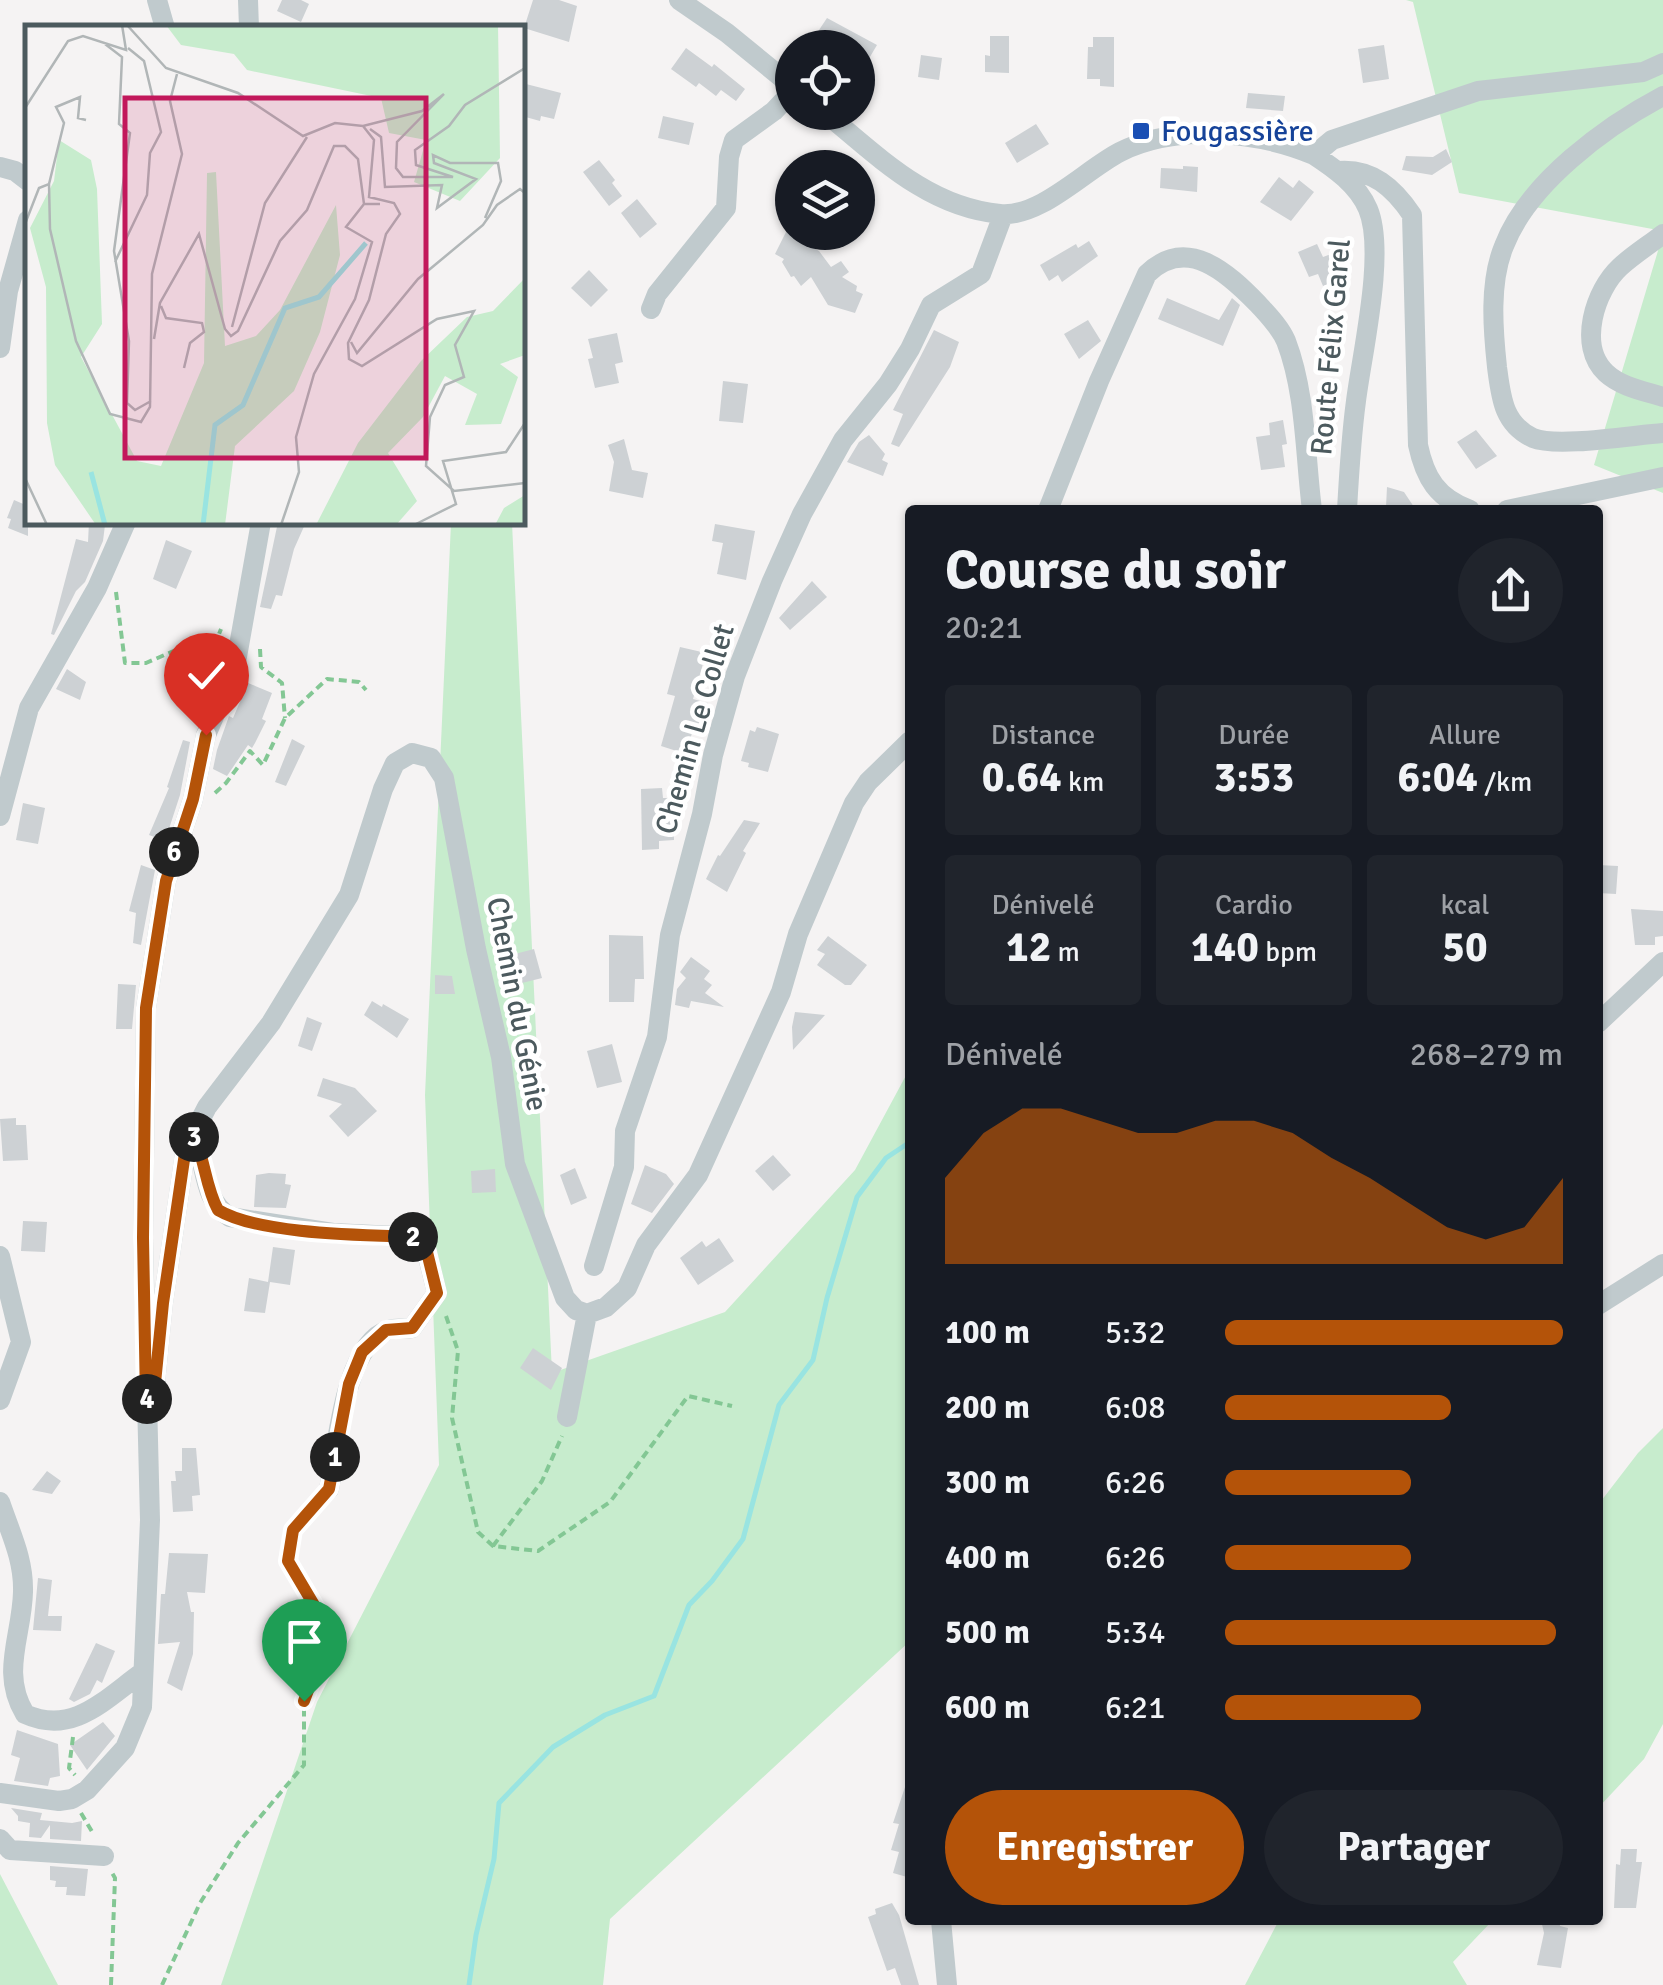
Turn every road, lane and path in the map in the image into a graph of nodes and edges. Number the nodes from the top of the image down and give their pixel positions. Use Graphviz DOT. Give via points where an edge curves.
graph roads {
  1 [pos="157,0"];
  2 [pos="679,0"];
  3 [pos="164,25"];
  4 [pos="1663,64"];
  5 [pos="775,74"];
  6 [pos="1663,96"];
  7 [pos="775,110"];
  8 [pos="846,130"];
  9 [pos="1314,154"];
  10 [pos="0,167"];
  11 [pos="1338,171"];
  12 [pos="25,179"];
  13 [pos="1004,215"];
  14 [pos="25,231"];
  15 [pos="1663,234"];
  16 [pos="651,310"];
  17 [pos="0,348"];
  18 [pos="1663,397"];
  19 [pos="1663,433"];
  20 [pos="1663,477"];
  21 [pos="1050,505"];
  22 [pos="1311,505"];
  23 [pos="1347,505"];
  24 [pos="1461,505"];
  25 [pos="1531,505"];
  26 [pos="125,525"];
  27 [pos="259,525"];
  28 [pos="116,592"];
  29 [pos="221,630"];
  30 [pos="259,639"];
  31 [pos="366,690"];
  32 [pos="285,718"];
  33 [pos="905,747"];
  34 [pos="193,799"];
  35 [pos="0,816"];
  36 [pos="1663,962"];
  37 [pos="1603,1018"];
  38 [pos="193,1134"];
  39 [pos="0,1256"];
  40 [pos="1663,1264"];
  41 [pos="594,1266"];
  42 [pos="437,1293"];
  43 [pos="1603,1301"];
  44 [pos="587,1314"];
  45 [pos="0,1400"];
  46 [pos="146,1400"];
  47 [pos="732,1406"];
  48 [pos="567,1418"];
  49 [pos="558,1450"];
  50 [pos="329,1489"];
  51 [pos="0,1502"];
  52 [pos="494,1546"];
  53 [pos="143,1672"];
  54 [pos="75,1719"];
  55 [pos="0,1793"];
  56 [pos="80,1795"];
  57 [pos="0,1839"];
  58 [pos="104,1856"];
  59 [pos="942,1925"];
  60 [pos="111,1985"];
  61 [pos="162,1985"];
  62 [pos="947,1985"];
  1 -- 3 [label="street"];
  2 -- 5 [label="street"];
  4 -- 9 [label="street" via="1643,72 1478,91 1332,140"];
  6 -- 19 [label="street" via="1624,116 1528,204 1504,245 1495,284 1494,344 1507,415 1537,440"];
  7 -- 16 [label="street" via="734,140 726,208"];
  8 -- 13 [label="street" via="915,186 954,204"];
  9 -- 11 [label="street, Route Félix Garel"];
  9 -- 13 [label="street" via="1230,136 1158,140 1122,151 1034,208"];
  10 -- 12 [label="street"];
  11 -- 23 [label="street, Route Félix Garel" via="1368,208 1373,232"];
  11 -- 24 [label="street" via="1363,170 1397,192 1412,215 1418,445 1436,492"];
  13 -- 41 [label="street, Chemin Le Collet" via="980,274 931,304 888,384 844,440 772,581 713,754 670,934 657,1037"];
  14 -- 17 [label="street"];
  15 -- 18 [label="street" via="1618,269 1592,317 1593,348 1606,373"];
  20 -- 25 [label="street"];
  21 -- 22 [label="street" via="1147,274 1178,256 1218,267 1285,338"];
  26 -- 35 [label="street" via="98,588 30,708"];
  27 -- 34 [label="street" via="235,668 206,735"];
  28 -- 29 [label="path" via="125,662 146,662 183,647 207,664"];
  30 -- 32 [label="path" via="260,667 282,683"];
  31 -- 32 [label="path" via="359,682 328,679"];
  32 -- 34 [label="path" via="262,765 250,751 226,784 204,801"];
  33 -- 44 [label="street" via="854,803 698,1175 646,1244 627,1288 606,1308"];
  34 -- 46 [label="street" via="166,881 146,1008"];
  36 -- 37 [label="street"];
  38 -- 42 [label="street" via="218,1210 249,1222 333,1234 417,1237 425,1244"];
  38 -- 44 [label="street, Chemin du Génie" via="348,895 395,764 412,753 431,758 444,778 516,1164 566,1298"];
  38 -- 46 [label="street, Chemin du Génie" via="185,1153 154,1393"];
  39 -- 45 [label="street" via="21,1342"];
  40 -- 43 [label="street"];
  42 -- 50 [label="street" via="412,1328 386,1330 362,1352 349,1384"];
  42 -- 52 [label="path" via="458,1350 452,1418 478,1532"];
  44 -- 48 [label="street"];
  46 -- 53 [label="street" via="150,1520"];
  47 -- 52 [label="path" via="688,1396 610,1502 538,1551"];
  49 -- 52 [label="path"];
  50 -- 61 [label="path" via="293,1530 288,1561 330,1632 304,1701 304,1764 228,1858"];
  51 -- 54 [label="street" via="22,1561 22,1616 10,1667 18,1702 38,1720"];
  53 -- 54 [label="street"];
  53 -- 56 [label="street" via="142,1708 125,1748"];
  54 -- 56 [label="path" via="69,1768"];
  55 -- 56 [label="street" via="40,1800"];
  56 -- 58 [label="path"];
  57 -- 58 [label="street" via="10,1850"];
  58 -- 60 [label="path" via="114,1878"];
  59 -- 62 [label="street"];
}
